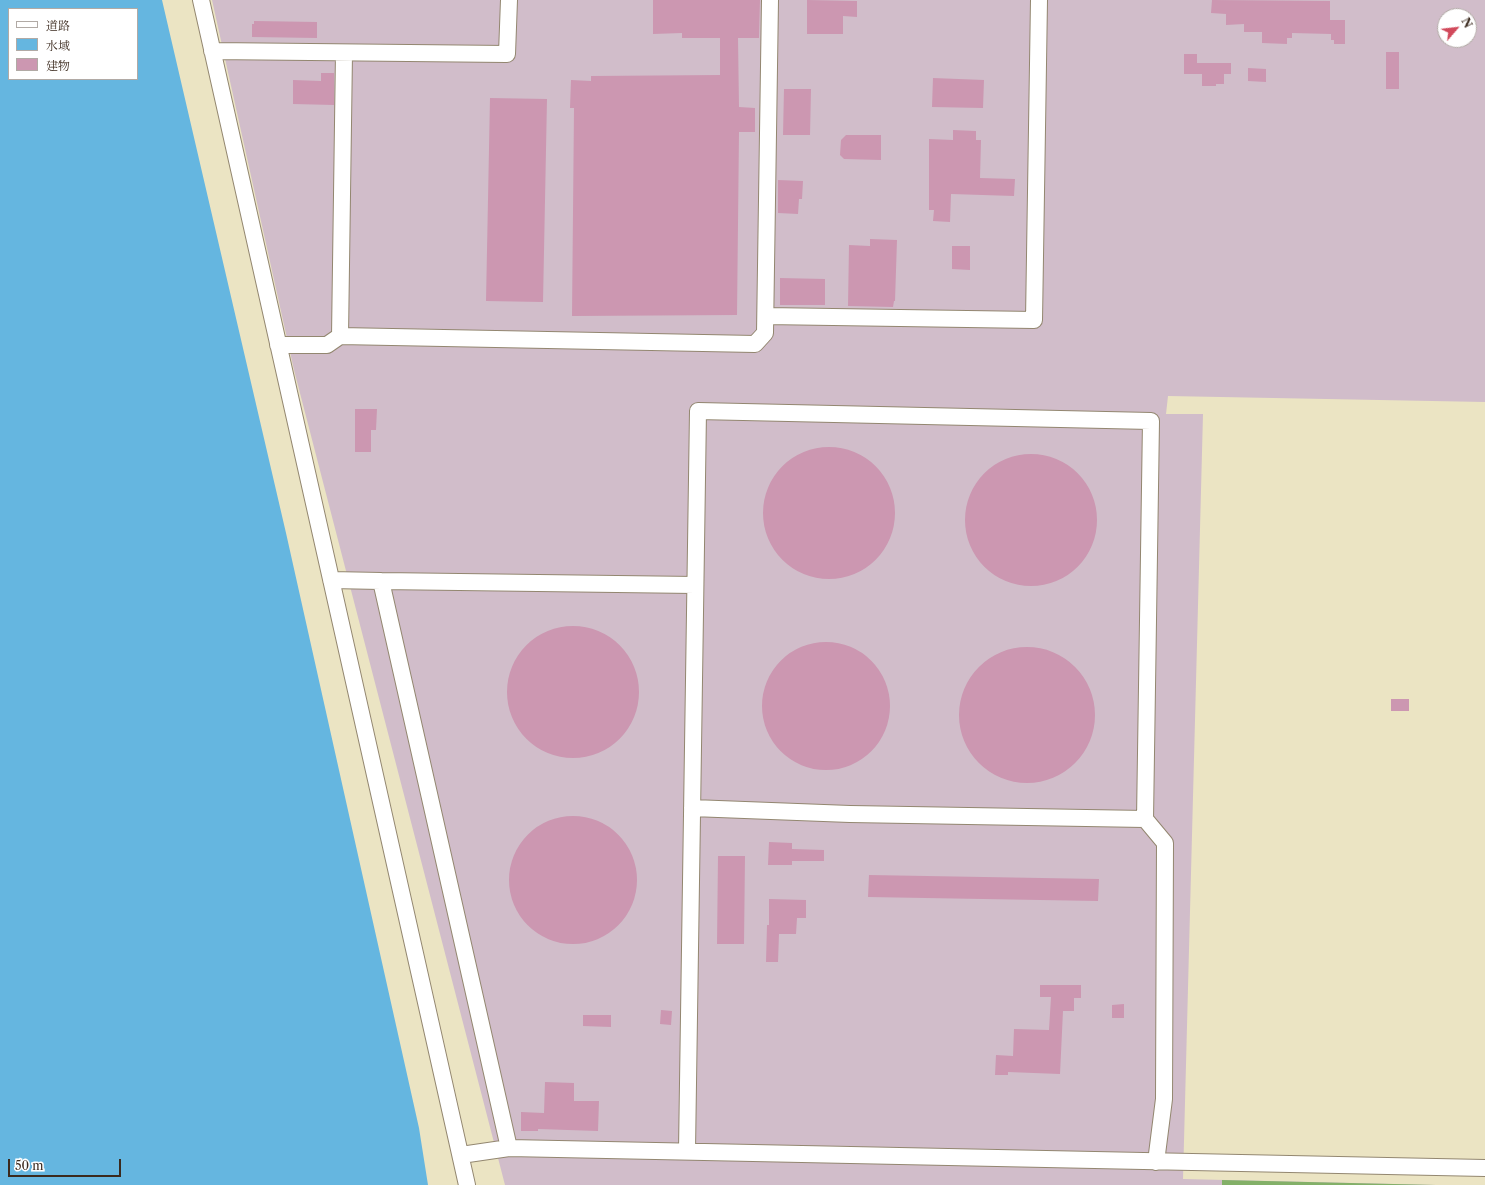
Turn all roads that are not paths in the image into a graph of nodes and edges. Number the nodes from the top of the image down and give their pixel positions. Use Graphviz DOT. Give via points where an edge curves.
graph roads {
  1 [pos="201,0"];
  2 [pos="509,0"];
  3 [pos="770,0"];
  4 [pos="1039,0"];
  5 [pos="212,51"];
  6 [pos="344,53"];
  7 [pos="766,316"];
  8 [pos="340,336"];
  9 [pos="278,345"];
  10 [pos="331,580"];
  11 [pos="381,581"];
  12 [pos="695,585"];
  13 [pos="692,808"];
  14 [pos="1145,819"];
  15 [pos="510,1148"];
  16 [pos="686,1150"];
  17 [pos="461,1155"];
  18 [pos="1156,1162"];
  19 [pos="1485,1168"];
  20 [pos="467,1185"];
  1 -- 5 [label="street"];
  2 -- 6 [label="street" via="507,54"];
  3 -- 7 [label="street"];
  4 -- 7 [label="street" via="1034,320"];
  5 -- 6 [label="street"];
  5 -- 9 [label="street"];
  6 -- 8 [label="street"];
  7 -- 8 [label="street" via="765,333 755,344"];
  8 -- 9 [label="street" via="327,345"];
  9 -- 10 [label="street"];
  10 -- 11 [label="street"];
  10 -- 17 [label="street"];
  11 -- 12 [label="street"];
  11 -- 15 [label="street"];
  12 -- 13 [label="street"];
  12 -- 14 [label="street" via="698,411 1151,421"];
  13 -- 14 [label="street" via="850,814"];
  13 -- 16 [label="street"];
  14 -- 18 [label="street" via="1165,843 1164,1099"];
  15 -- 16 [label="street"];
  15 -- 17 [label="street"];
  16 -- 18 [label="street"];
  17 -- 20 [label="street"];
  18 -- 19 [label="street"];
}
